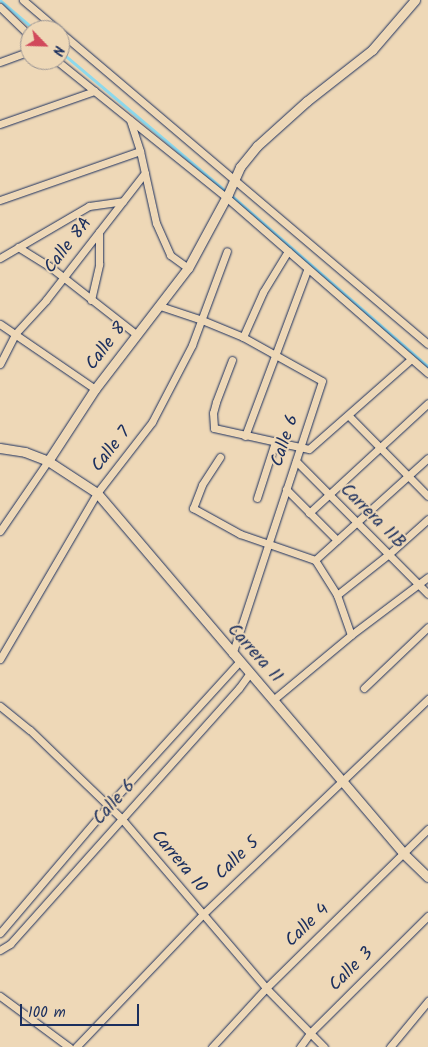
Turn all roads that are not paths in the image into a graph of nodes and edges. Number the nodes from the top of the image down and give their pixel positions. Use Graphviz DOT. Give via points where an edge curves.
graph roads {
  1 [pos="23,0"];
  2 [pos="415,0"];
  3 [pos="0,7"];
  4 [pos="46,20"];
  5 [pos="20,26"];
  6 [pos="70,41"];
  7 [pos="20,55"];
  8 [pos="0,62"];
  9 [pos="68,70"];
  10 [pos="94,91"];
  11 [pos="129,120"];
  12 [pos="0,124"];
  13 [pos="140,151"];
  14 [pos="145,173"];
  15 [pos="233,183"];
  16 [pos="227,196"];
  17 [pos="0,200"];
  18 [pos="123,201"];
  19 [pos="99,232"];
  20 [pos="18,247"];
  21 [pos="227,250"];
  22 [pos="288,251"];
  23 [pos="0,258"];
  24 [pos="188,268"];
  25 [pos="307,270"];
  26 [pos="63,278"];
  27 [pos="91,300"];
  28 [pos="160,306"];
  29 [pos="202,320"];
  30 [pos="0,324"];
  31 [pos="15,334"];
  32 [pos="137,335"];
  33 [pos="243,338"];
  34 [pos="428,344"];
  35 [pos="275,354"];
  36 [pos="411,359"];
  37 [pos="232,360"];
  38 [pos="0,364"];
  39 [pos="428,373"];
  40 [pos="95,389"];
  41 [pos="428,404"];
  42 [pos="349,416"];
  43 [pos="245,436"];
  44 [pos="275,442"];
  45 [pos="379,446"];
  46 [pos="0,448"];
  47 [pos="300,449"];
  48 [pos="220,457"];
  49 [pos="428,458"];
  50 [pos="48,461"];
  51 [pos="296,461"];
  52 [pos="408,476"];
  53 [pos="286,489"];
  54 [pos="97,493"];
  55 [pos="329,494"];
  56 [pos="428,496"];
  57 [pos="257,498"];
  58 [pos="310,513"];
  59 [pos="428,519"];
  60 [pos="356,522"];
  61 [pos="0,531"];
  62 [pos="337,540"];
  63 [pos="268,544"];
  64 [pos="389,554"];
  65 [pos="315,560"];
  66 [pos="428,577"];
  67 [pos="419,585"];
  68 [pos="428,594"];
  69 [pos="337,595"];
  70 [pos="428,627"];
  71 [pos="351,635"];
  72 [pos="232,654"];
  73 [pos="0,659"];
  74 [pos="240,661"];
  75 [pos="250,673"];
  76 [pos="364,688"];
  77 [pos="428,699"];
  78 [pos="273,700"];
  79 [pos="0,706"];
  80 [pos="341,780"];
  81 [pos="108,806"];
  82 [pos="121,818"];
  83 [pos="428,830"];
  84 [pos="404,854"];
  85 [pos="428,877"];
  86 [pos="202,915"];
  87 [pos="428,916"];
  88 [pos="0,933"];
  89 [pos="0,950"];
  90 [pos="266,988"];
  91 [pos="0,996"];
  92 [pos="428,1001"];
  93 [pos="310,1033"];
  94 [pos="69,1047"];
  95 [pos="76,1047"];
  96 [pos="212,1047"];
  97 [pos="300,1047"];
  98 [pos="324,1047"];
  99 [pos="390,1047"];
  1 -- 4 [label="street"];
  2 -- 15 [label="street, Calle 8" via="372,50 307,101 257,146 240,167"];
  3 -- 5 [label="street"];
  6 -- 15 [label="street"];
  7 -- 8 [label="street"];
  9 -- 10 [label="street"];
  10 -- 11 [label="street"];
  10 -- 12 [label="street"];
  11 -- 13 [label="street"];
  11 -- 16 [label="street"];
  13 -- 14 [label="street"];
  13 -- 17 [label="street"];
  14 -- 18 [label="street, Calle 8A"];
  14 -- 24 [label="street" via="156,223 170,255"];
  15 -- 16 [label="street, Calle 8"];
  15 -- 34 [label="street"];
  16 -- 22 [label="street"];
  16 -- 24 [label="street, Calle 8"];
  18 -- 19 [label="street, Calle 8A"];
  18 -- 20 [label="street" via="89,206"];
  19 -- 26 [label="street, Calle 8A"];
  19 -- 27 [label="street" via="99,264"];
  20 -- 23 [label="street"];
  20 -- 26 [label="street"];
  21 -- 29 [label="street, Calle 7"];
  22 -- 25 [label="street"];
  22 -- 33 [label="street" via="263,292"];
  24 -- 28 [label="street, Calle 8"];
  25 -- 35 [label="street"];
  25 -- 36 [label="street"];
  26 -- 27 [label="street"];
  26 -- 31 [label="street, Calle 8A"];
  27 -- 32 [label="street"];
  28 -- 29 [label="street"];
  28 -- 32 [label="street, Calle 8"];
  29 -- 33 [label="street"];
  29 -- 54 [label="street, Calle 7" via="152,422"];
  30 -- 31 [label="street"];
  31 -- 38 [label="street, Calle 8A"];
  31 -- 40 [label="street"];
  32 -- 40 [label="street, Calle 8"];
  33 -- 35 [label="street"];
  35 -- 43 [label="street"];
  35 -- 47 [label="street, Calle 6" via="322,381"];
  36 -- 39 [label="street"];
  36 -- 42 [label="street"];
  37 -- 43 [label="street" via="213,413 214,428"];
  40 -- 50 [label="street, Calle 8"];
  41 -- 45 [label="street"];
  42 -- 45 [label="street"];
  42 -- 47 [label="street" via="309,449"];
  43 -- 44 [label="street"];
  44 -- 47 [label="street"];
  44 -- 57 [label="street"];
  45 -- 52 [label="street"];
  45 -- 55 [label="street"];
  46 -- 50 [label="street, Carrera 11" via="25,452"];
  47 -- 51 [label="street, Calle 6"];
  48 -- 63 [label="street" via="202,485 193,508 240,534"];
  49 -- 52 [label="street"];
  50 -- 54 [label="street, Carrera 11"];
  50 -- 61 [label="street, Calle 8"];
  51 -- 53 [label="street, Calle 6"];
  51 -- 55 [label="street, Carrera 11B"];
  52 -- 56 [label="street"];
  52 -- 60 [label="street"];
  53 -- 58 [label="street"];
  53 -- 63 [label="street, Calle 6"];
  54 -- 72 [label="street, Carrera 11"];
  54 -- 73 [label="street, Calle 7"];
  55 -- 58 [label="street"];
  55 -- 60 [label="street, Carrera 11B"];
  58 -- 62 [label="street"];
  59 -- 64 [label="street"];
  60 -- 62 [label="street"];
  60 -- 64 [label="street, Carrera 11B"];
  62 -- 65 [label="street"];
  63 -- 65 [label="street"];
  63 -- 72 [label="street, Calle 6"];
  64 -- 67 [label="street, Carrera 11B"];
  64 -- 69 [label="street"];
  65 -- 69 [label="street"];
  66 -- 67 [label="street"];
  67 -- 68 [label="street, Carrera 11B"];
  67 -- 71 [label="street"];
  69 -- 71 [label="street"];
  70 -- 76 [label="street"];
  71 -- 78 [label="street"];
  72 -- 74 [label="street, Carrera 11"];
  74 -- 75 [label="street, Carrera 11"];
  74 -- 81 [label="street, Calle 6"];
  75 -- 78 [label="street, Carrera 11"];
  75 -- 82 [label="street, Calle 6"];
  77 -- 80 [label="street, Calle 5"];
  78 -- 80 [label="street, Carrera 11"];
  79 -- 81 [label="street, Carrera 10" via="30,730"];
  80 -- 84 [label="street, Carrera 11"];
  80 -- 86 [label="street, Calle 5"];
  81 -- 82 [label="street, Carrera 10"];
  81 -- 88 [label="street, Calle 6"];
  82 -- 86 [label="street, Carrera 10"];
  82 -- 89 [label="street, Calle 6" via="10,944"];
  83 -- 84 [label="street, Calle 4"];
  84 -- 85 [label="street, Carrera 11"];
  84 -- 90 [label="street, Calle 4"];
  86 -- 90 [label="street, Carrera 10"];
  86 -- 95 [label="street, Calle 5"];
  87 -- 93 [label="street, Calle 3"];
  90 -- 93 [label="street, Carrera 10"];
  90 -- 96 [label="street, Calle 4"];
  91 -- 94 [label="street"];
  92 -- 99 [label="street"];
  93 -- 97 [label="street, Calle 3"];
  93 -- 98 [label="street, Carrera 10"];
}
